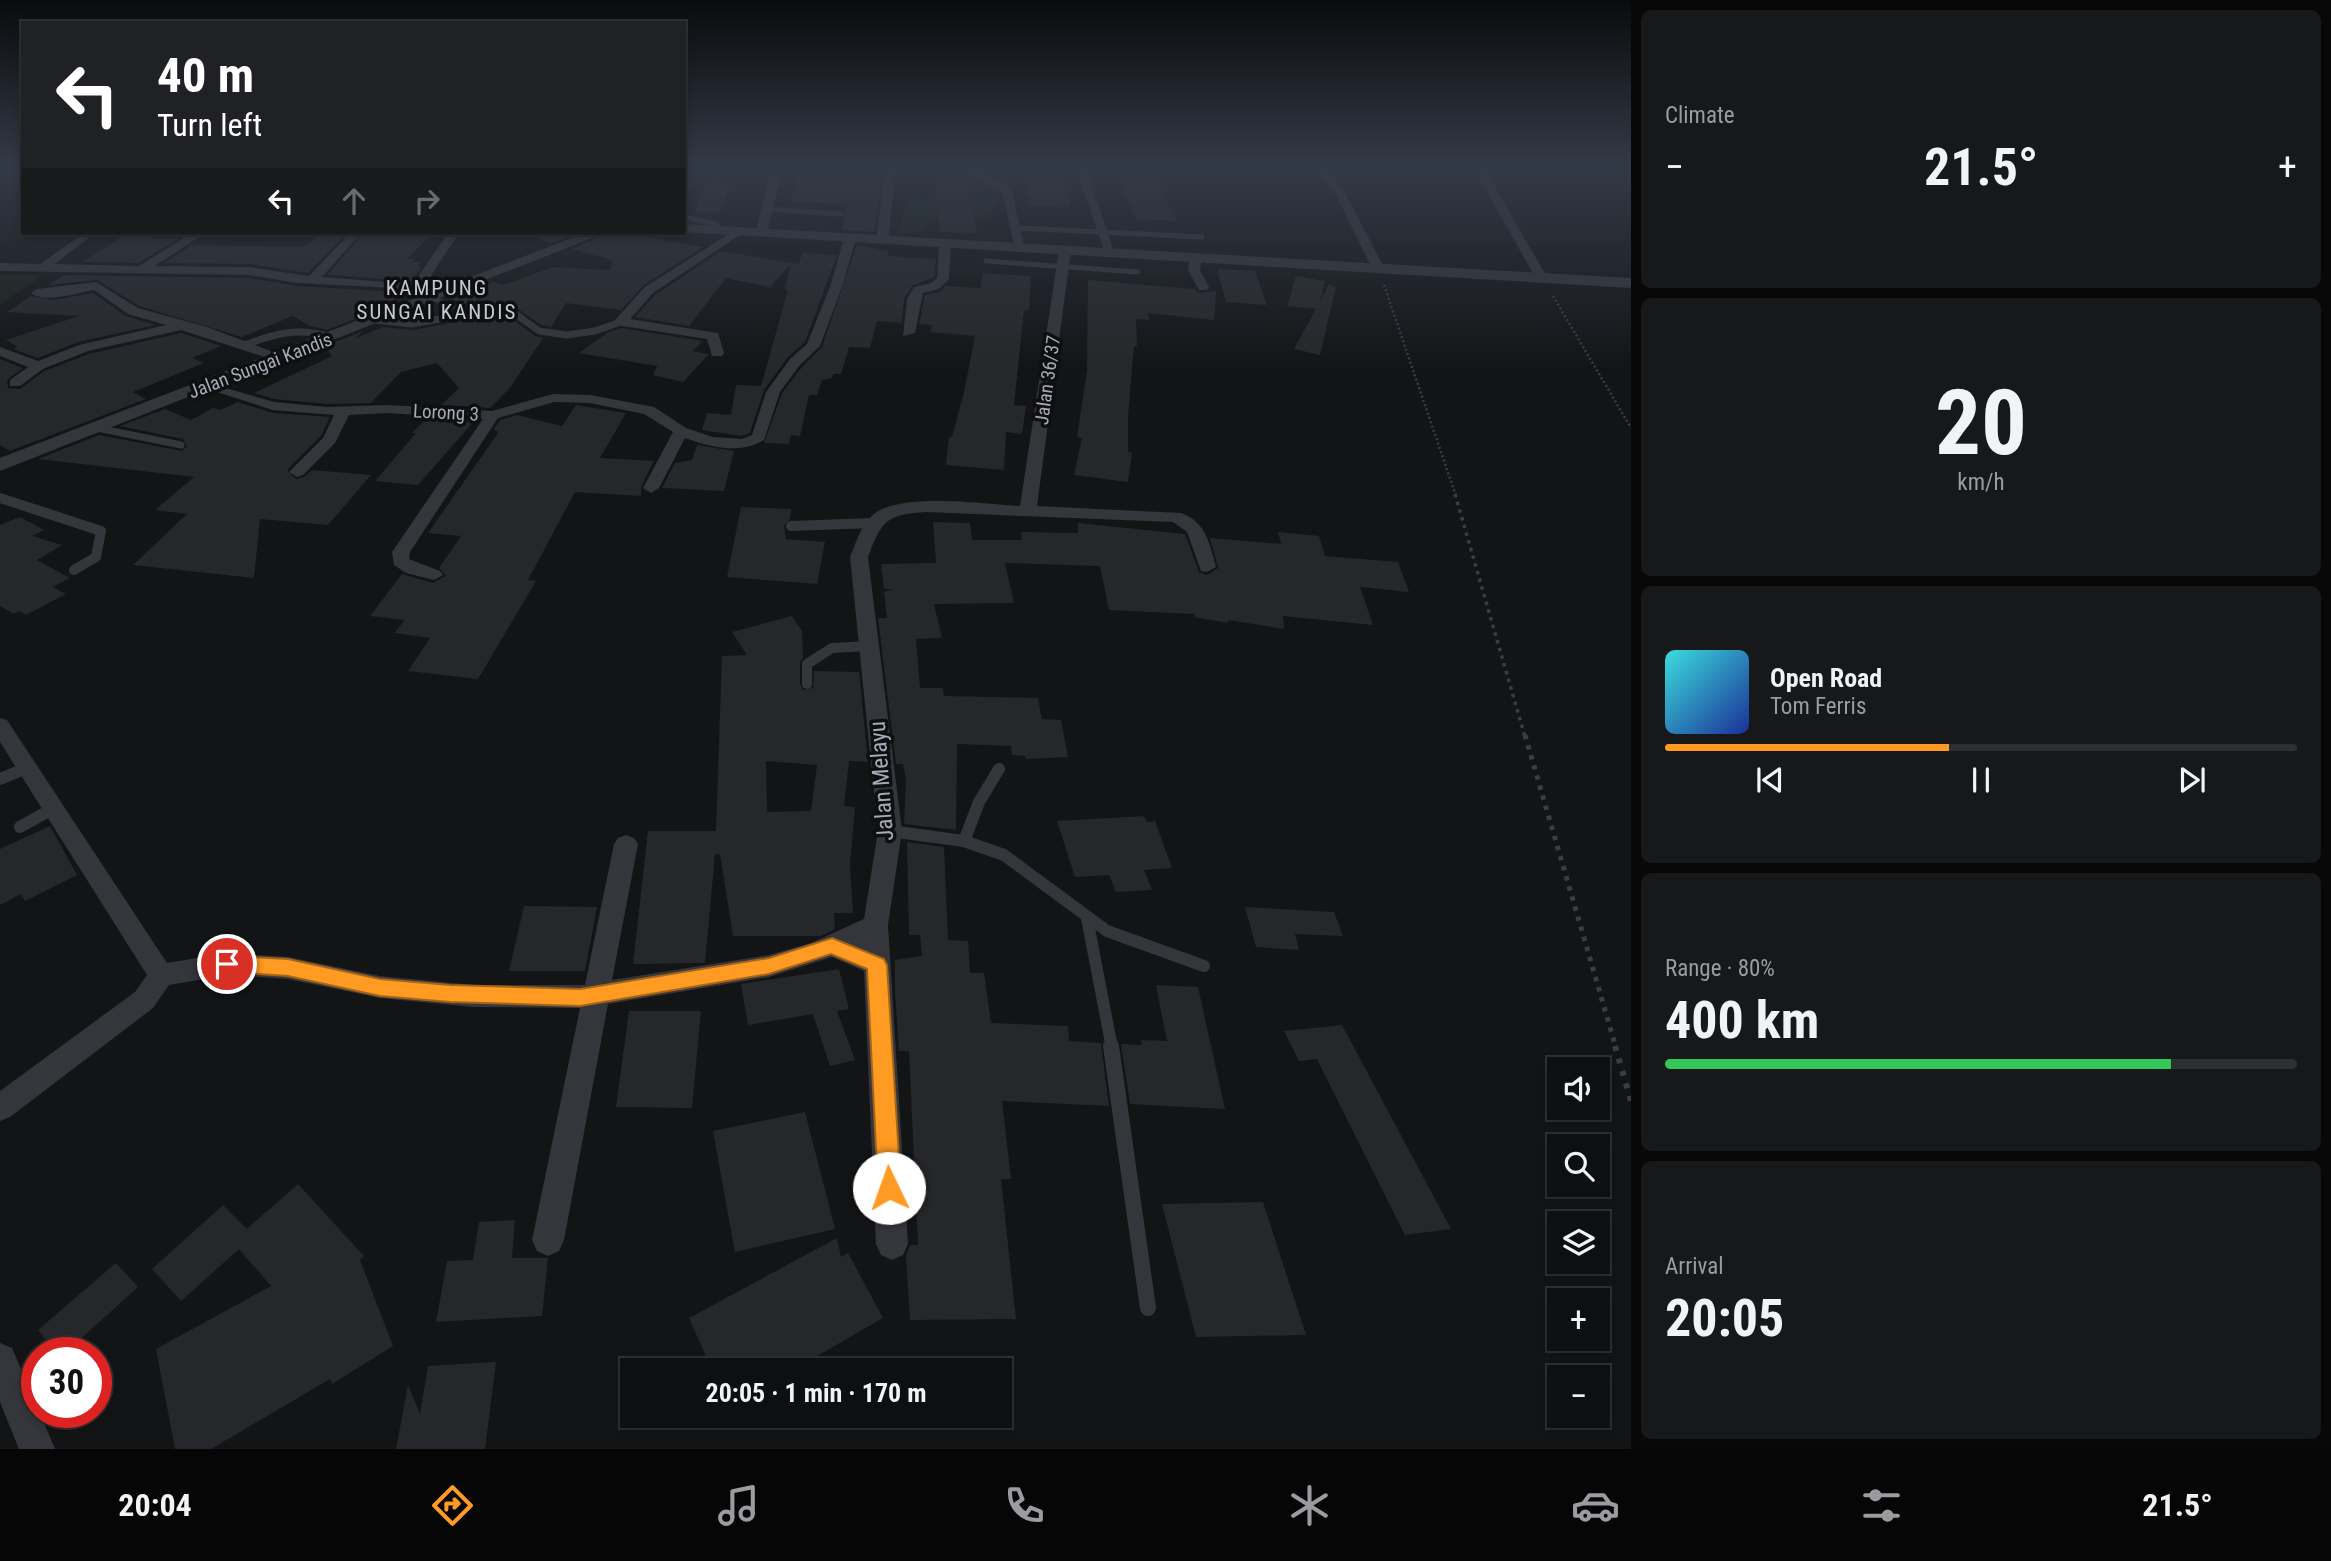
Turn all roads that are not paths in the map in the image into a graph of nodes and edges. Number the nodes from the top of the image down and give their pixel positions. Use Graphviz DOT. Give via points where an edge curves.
graph roads {
  1 [pos="736,233"];
  2 [pos="752,233"];
  3 [pos="761,233"];
  4 [pos="883,233"];
  5 [pos="1019,233"];
  6 [pos="1104,233"];
  7 [pos="1130,233"];
  8 [pos="1360,233"];
  9 [pos="1516,233"];
  10 [pos="196,235"];
  11 [pos="354,235"];
  12 [pos="452,235"];
  13 [pos="592,235"];
  14 [pos="83,237"];
  15 [pos="1202,237"];
  16 [pos="850,238"];
  17 [pos="882,240"];
  18 [pos="945,244"];
  19 [pos="1021,248"];
  20 [pos="1111,253"];
  21 [pos="1196,257"];
  22 [pos="1064,258"];
  23 [pos="986,261"];
  24 [pos="0,267"];
  25 [pos="44,267"];
  26 [pos="142,268"];
  27 [pos="1378,268"];
  28 [pos="1138,272"];
  29 [pos="1541,277"];
  30 [pos="313,279"];
  31 [pos="1631,283"];
  32 [pos="1203,286"];
  33 [pos="37,293"];
  34 [pos="429,293"];
  35 [pos="473,313"];
  36 [pos="375,320"];
  37 [pos="621,322"];
  38 [pos="180,326"];
  39 [pos="908,333"];
  40 [pos="331,337"];
  41 [pos="245,345"];
  42 [pos="0,351"];
  43 [pos="717,353"];
  44 [pos="279,358"];
  45 [pos="38,366"];
  46 [pos="15,383"];
  47 [pos="205,386"];
  48 [pos="343,411"];
  49 [pos="493,415"];
  50 [pos="97,428"];
  51 [pos="681,431"];
  52 [pos="181,445"];
  53 [pos="1,463"];
  54 [pos="298,472"];
  55 [pos="651,488"];
  56 [pos="0,498"];
  57 [pos="1028,509"];
  58 [pos="873,523"];
  59 [pos="791,526"];
  60 [pos="1207,567"];
  61 [pos="74,570"];
  62 [pos="434,575"];
  63 [pos="869,646"];
  64 [pos="807,684"];
  65 [pos="0,725"];
  66 [pos="27,768"];
  67 [pos="999,769"];
  68 [pos="0,779"];
  69 [pos="54,808"];
  70 [pos="20,827"];
  71 [pos="890,831"];
  72 [pos="964,841"];
  73 [pos="626,844"];
  74 [pos="1087,918"];
  75 [pos="875,925"];
  76 [pos="832,946"];
  77 [pos="877,965"];
  78 [pos="1204,966"];
  79 [pos="161,975"];
  80 [pos="597,995"];
  81 [pos="0,1108"];
  82 [pos="548,1240"];
  83 [pos="892,1244"];
  84 [pos="1148,1308"];
  85 [pos="0,1360"];
  86 [pos="37,1449"];
  1 -- 37 [label="street" via="649,290"];
  2 -- 3 [label="street"];
  3 -- 16 [label="street"];
  4 -- 17 [label="street"];
  5 -- 19 [label="street"];
  6 -- 20 [label="street"];
  7 -- 15 [label="lane"];
  8 -- 27 [label="street"];
  9 -- 29 [label="street"];
  10 -- 26 [label="street"];
  11 -- 30 [label="street"];
  12 -- 34 [label="street"];
  13 -- 34 [label="street, Jalan Sungai Kandis"];
  14 -- 25 [label="street"];
  16 -- 17 [label="street"];
  16 -- 51 [label="street, Lorong 3" via="813,346 773,393 759,437 740,445"];
  17 -- 18 [label="street"];
  18 -- 19 [label="street"];
  18 -- 39 [label="street" via="943,279 918,290"];
  19 -- 22 [label="street"];
  20 -- 21 [label="street"];
  20 -- 22 [label="street"];
  21 -- 27 [label="street"];
  21 -- 32 [label="street" via="1194,270"];
  22 -- 23 [label="lane"];
  22 -- 28 [label="lane"];
  22 -- 57 [label="street, Jalan 36/37"];
  24 -- 25 [label="street"];
  25 -- 26 [label="street"];
  26 -- 30 [label="street" via="249,271 276,279"];
  27 -- 29 [label="street"];
  29 -- 31 [label="street"];
  30 -- 34 [label="street"];
  33 -- 38 [label="street" via="96,286 133,311"];
  34 -- 35 [label="lane"];
  34 -- 36 [label="street, Jalan Sungai Kandis"];
  35 -- 36 [label="lane" via="414,326"];
  35 -- 37 [label="lane" via="517,315 542,332 559,334 593,332"];
  36 -- 40 [label="street, Jalan Sungai Kandis"];
  37 -- 43 [label="street" via="713,336"];
  38 -- 41 [label="street"];
  38 -- 45 [label="street" via="84,348"];
  40 -- 41 [label="lane" via="304,328"];
  40 -- 44 [label="street, Jalan Sungai Kandis"];
  41 -- 44 [label="street"];
  42 -- 45 [label="street"];
  44 -- 47 [label="street, Jalan Sungai Kandis"];
  45 -- 46 [label="street"];
  47 -- 48 [label="street, Lorong 3" via="274,406"];
  47 -- 50 [label="street, Jalan Sungai Kandis"];
  48 -- 49 [label="street, Lorong 3"];
  48 -- 54 [label="street" via="330,440"];
  49 -- 51 [label="street, Lorong 3" via="553,398 590,399 649,410"];
  49 -- 62 [label="street" via="401,552 400,561"];
  50 -- 52 [label="lane"];
  50 -- 53 [label="street, Jalan Sungai Kandis"];
  51 -- 55 [label="street"];
  56 -- 61 [label="lane" via="101,531 96,556"];
  57 -- 58 [label="street" via="898,509 883,513"];
  57 -- 60 [label="street" via="1189,521 1196,529"];
  58 -- 59 [label="lane"];
  58 -- 63 [label="street, Jalan Melayu" via="859,557"];
  63 -- 64 [label="lane" via="832,648 807,664"];
  63 -- 71 [label="street, Jalan Melayu"];
  65 -- 66 [label="street"];
  66 -- 68 [label="lane"];
  66 -- 69 [label="street"];
  67 -- 72 [label="lane" via="979,802"];
  69 -- 70 [label="lane"];
  69 -- 79 [label="street"];
  71 -- 72 [label="lane"];
  71 -- 75 [label="street, Jalan Melayu"];
  72 -- 74 [label="lane" via="1004,855"];
  73 -- 80 [label="street"];
  74 -- 78 [label="lane" via="1139,944"];
  74 -- 84 [label="lane" via="1108,1022"];
  75 -- 76 [label="street"];
  75 -- 77 [label="street, Jalan Melayu"];
  76 -- 77 [label="street"];
  76 -- 80 [label="street" via="769,966"];
  77 -- 83 [label="street, Jalan Melayu"];
  79 -- 80 [label="street" via="227,964 288,968 380,987 473,996"];
  79 -- 81 [label="street" via="144,1000"];
  80 -- 82 [label="street"];
  85 -- 86 [label="street"];
}
